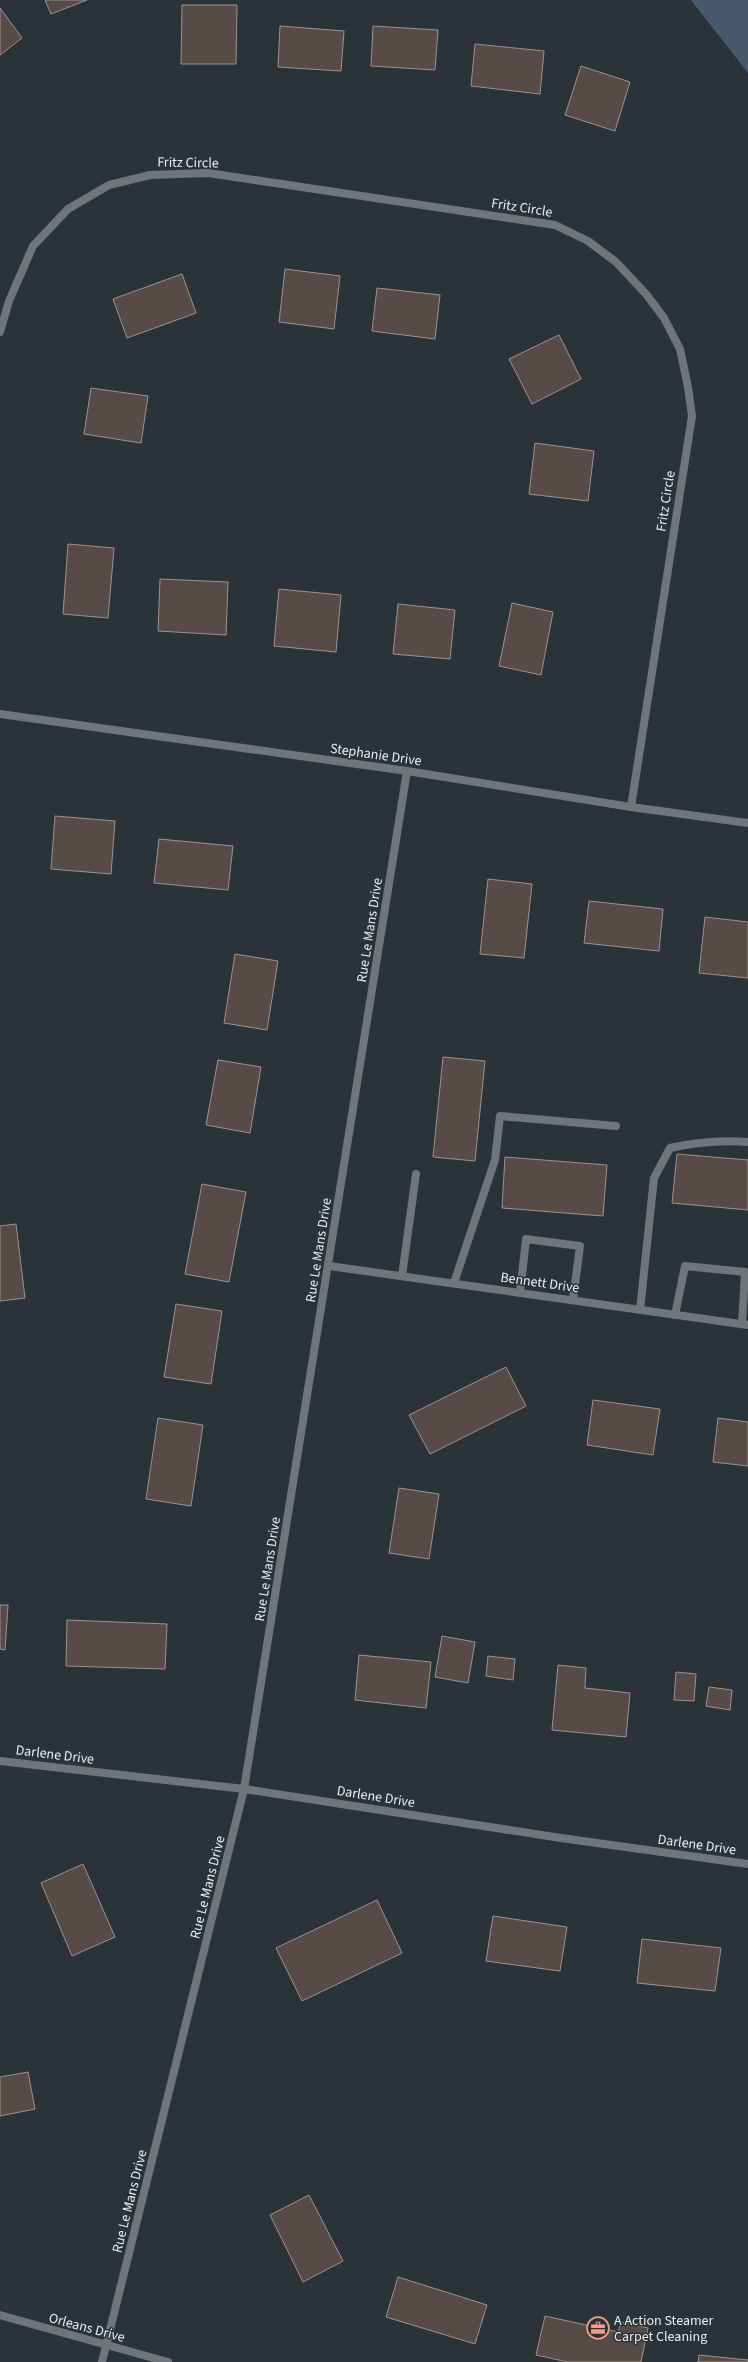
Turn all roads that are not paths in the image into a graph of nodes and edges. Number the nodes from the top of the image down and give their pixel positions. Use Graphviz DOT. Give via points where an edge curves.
graph roads {
  1 [pos="0,332"];
  2 [pos="0,714"];
  3 [pos="407,771"];
  4 [pos="631,807"];
  5 [pos="748,823"];
  6 [pos="616,1126"];
  7 [pos="748,1142"];
  8 [pos="416,1174"];
  9 [pos="329,1266"];
  10 [pos="402,1276"];
  11 [pos="454,1283"];
  12 [pos="520,1292"];
  13 [pos="572,1300"];
  14 [pos="640,1310"];
  15 [pos="675,1315"];
  16 [pos="745,1324"];
  17 [pos="0,1761"];
  18 [pos="244,1789"];
  19 [pos="748,1864"];
  20 [pos="0,2315"];
  21 [pos="106,2346"];
  22 [pos="102,2362"];
  23 [pos="168,2362"];
  1 -- 4 [label="street, Fritz Circle" via="9,301 33,246 59,218 68,209 109,185 150,175 208,173 555,225 588,242 616,262 664,318 680,349 692,416"];
  2 -- 3 [label="street, Stephanie Drive"];
  3 -- 4 [label="street, Stephanie Drive"];
  3 -- 9 [label="street, Rue Le Mans Drive"];
  4 -- 5 [label="street, Stephanie Drive"];
  6 -- 11 [label="street" via="500,1116 495,1160"];
  7 -- 14 [label="street" via="721,1140 670,1148 654,1178"];
  8 -- 10 [label="street"];
  9 -- 10 [label="street, Bennett Drive"];
  9 -- 18 [label="street, Rue Le Mans Drive"];
  10 -- 11 [label="street, Bennett Drive"];
  11 -- 12 [label="street, Bennett Drive"];
  12 -- 13 [label="street, Bennett Drive"];
  12 -- 13 [label="street" via="526,1239 580,1246"];
  13 -- 14 [label="street, Bennett Drive"];
  14 -- 15 [label="street, Bennett Drive"];
  15 -- 16 [label="street, Bennett Drive"];
  15 -- 16 [label="street" via="685,1266 745,1272"];
  17 -- 18 [label="street, Darlene Drive"];
  18 -- 19 [label="street, Darlene Drive"];
  18 -- 21 [label="street, Rue Le Mans Drive"];
  20 -- 21 [label="street, Orleans Drive"];
  21 -- 22 [label="street, Rue Le Mans Drive"];
  21 -- 23 [label="street, Orleans Drive"];
}
